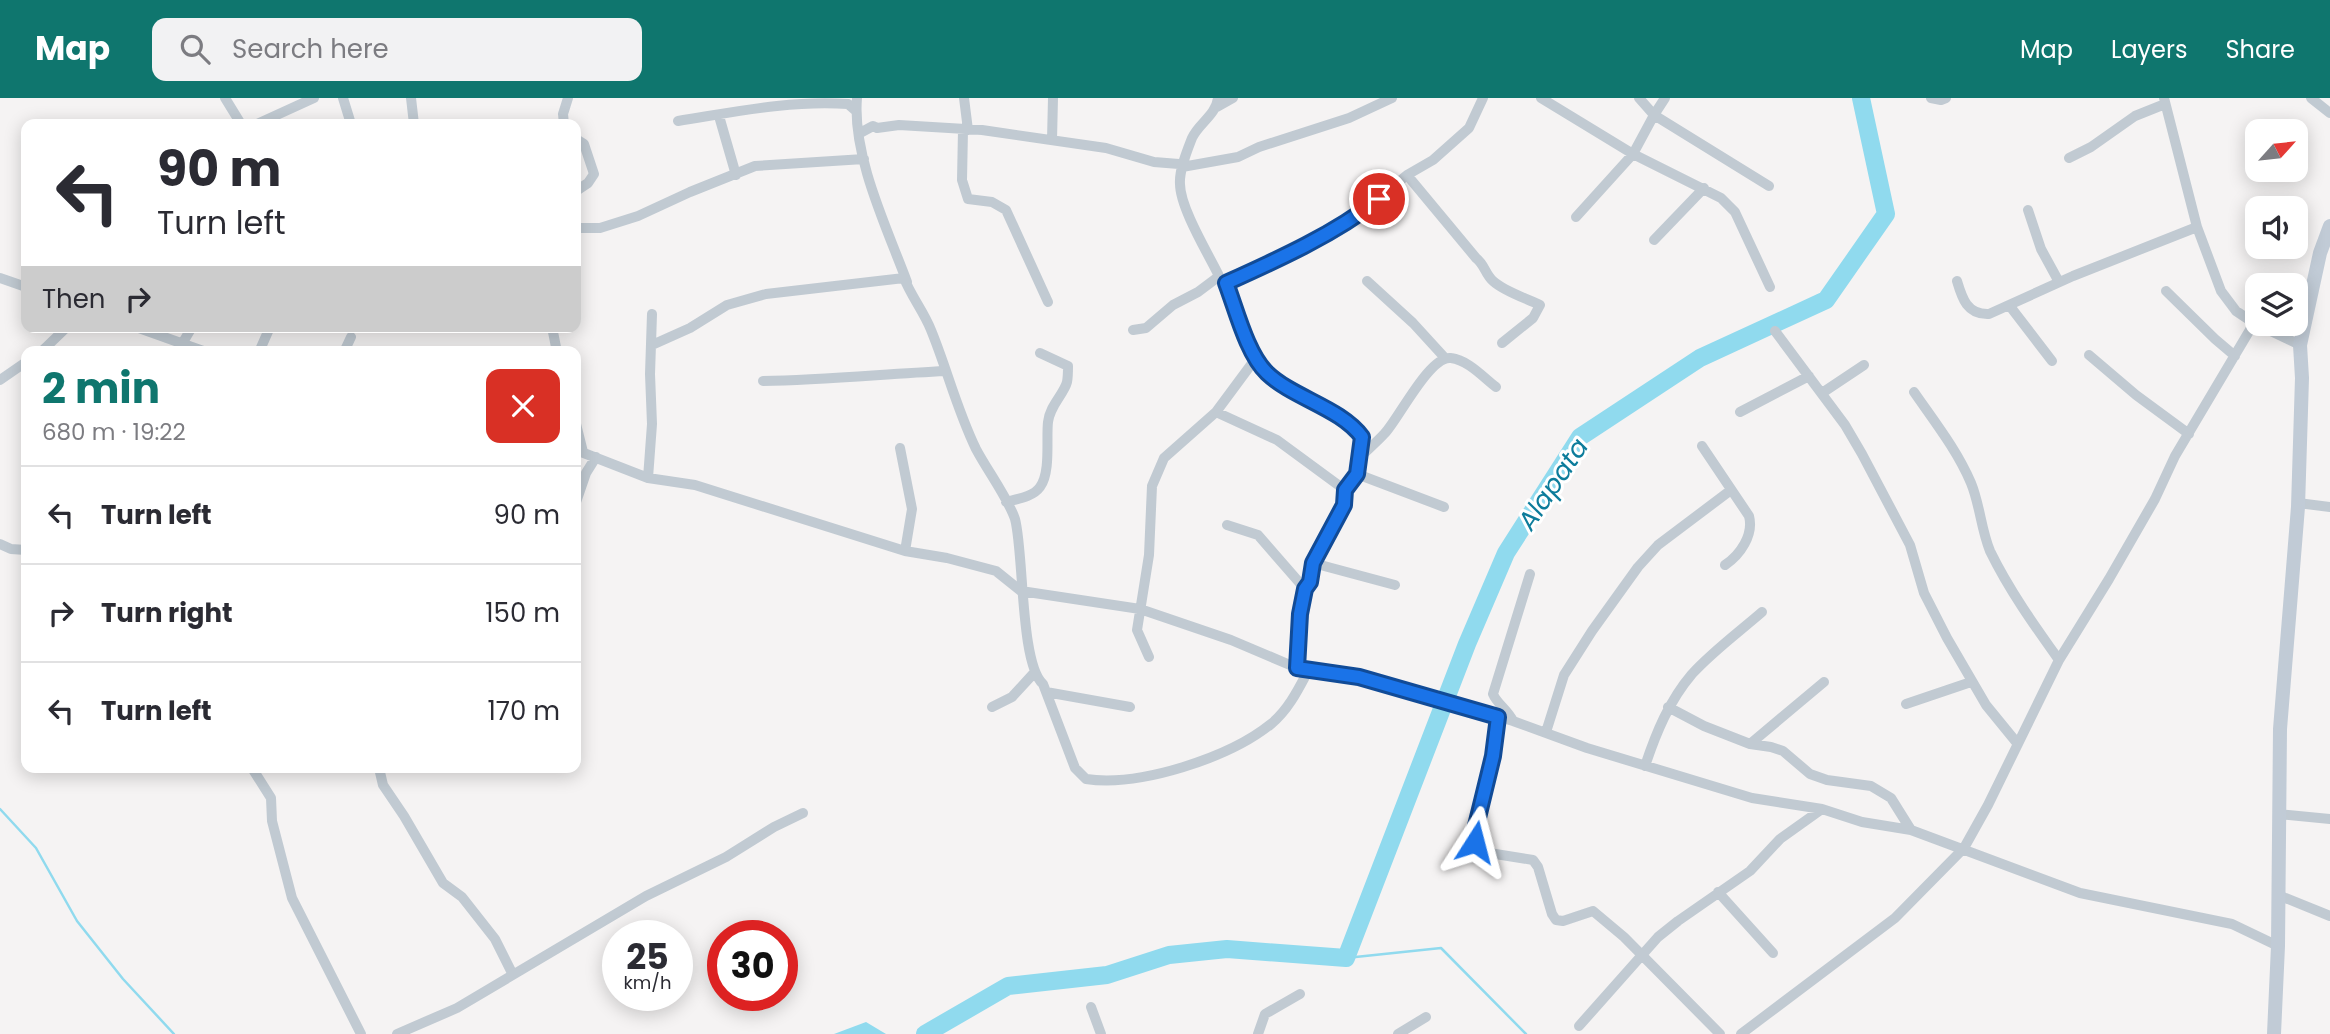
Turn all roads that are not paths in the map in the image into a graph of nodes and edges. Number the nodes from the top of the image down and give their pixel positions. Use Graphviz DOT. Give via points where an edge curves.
graph roads {
  1 [pos="225,98"];
  2 [pos="314,98"];
  3 [pos="343,98"];
  4 [pos="411,98"];
  5 [pos="568,98"];
  6 [pos="857,98"];
  7 [pos="964,98"];
  8 [pos="1053,98"];
  9 [pos="1233,98"];
  10 [pos="1392,98"];
  11 [pos="1483,98"];
  12 [pos="1541,98"];
  13 [pos="1639,98"];
  14 [pos="1665,98"];
  15 [pos="1931,98"];
  16 [pos="1946,98"];
  17 [pos="2311,98"];
  18 [pos="813,101"];
  19 [pos="2165,101"];
  20 [pos="1217,102"];
  21 [pos="856,111"];
  22 [pos="2330,113"];
  23 [pos="1654,115"];
  24 [pos="719,116"];
  25 [pos="238,119"];
  26 [pos="268,119"];
  27 [pos="349,119"];
  28 [pos="414,119"];
  29 [pos="564,119"];
  30 [pos="678,121"];
  31 [pos="965,130"];
  32 [pos="860,133"];
  33 [pos="1052,140"];
  34 [pos="581,142"];
  35 [pos="1633,154"];
  36 [pos="2069,158"];
  37 [pos="864,159"];
  38 [pos="1182,167"];
  39 [pos="736,175"];
  40 [pos="1407,175"];
  41 [pos="1769,186"];
  42 [pos="581,188"];
  43 [pos="1704,188"];
  44 [pos="2028,210"];
  45 [pos="1576,217"];
  46 [pos="2197,226"];
  47 [pos="2330,226"];
  48 [pos="581,229"];
  49 [pos="1654,240"];
  50 [pos="1,281"];
  51 [pos="1223,281"];
  52 [pos="1367,281"];
  53 [pos="1957,281"];
  54 [pos="2059,282"];
  55 [pos="21,286"];
  56 [pos="1770,287"];
  57 [pos="2166,290"];
  58 [pos="912,295"];
  59 [pos="1048,302"];
  60 [pos="2008,305"];
  61 [pos="653,314"];
  62 [pos="2245,318"];
  63 [pos="1133,330"];
  64 [pos="1775,331"];
  65 [pos="61,333"];
  66 [pos="151,333"];
  67 [pos="186,333"];
  68 [pos="2248,336"];
  69 [pos="2281,336"];
  70 [pos="351,337"];
  71 [pos="1502,342"];
  72 [pos="177,343"];
  73 [pos="652,345"];
  74 [pos="2300,345"];
  75 [pos="47,346"];
  76 [pos="173,346"];
  77 [pos="187,346"];
  78 [pos="347,346"];
  79 [pos="1040,353"];
  80 [pos="2090,355"];
  81 [pos="2235,356"];
  82 [pos="1256,358"];
  83 [pos="1445,358"];
  84 [pos="2052,360"];
  85 [pos="21,365"];
  86 [pos="1864,365"];
  87 [pos="945,371"];
  88 [pos="1809,376"];
  89 [pos="0,380"];
  90 [pos="762,381"];
  91 [pos="1496,387"];
  92 [pos="1914,391"];
  93 [pos="1822,393"];
  94 [pos="1216,412"];
  95 [pos="1740,412"];
  96 [pos="2189,434"];
  97 [pos="1702,446"];
  98 [pos="900,448"];
  99 [pos="581,452"];
  100 [pos="596,457"];
  101 [pos="1358,459"];
  102 [pos="1357,474"];
  103 [pos="648,478"];
  104 [pos="581,488"];
  105 [pos="1345,490"];
  106 [pos="1731,491"];
  107 [pos="1006,502"];
  108 [pos="2298,503"];
  109 [pos="1444,507"];
  110 [pos="2330,507"];
  111 [pos="1227,525"];
  112 [pos="0,544"];
  113 [pos="21,550"];
  114 [pos="905,551"];
  115 [pos="1313,563"];
  116 [pos="1725,565"];
  117 [pos="1530,574"];
  118 [pos="1395,585"];
  119 [pos="1305,589"];
  120 [pos="1021,591"];
  121 [pos="1140,609"];
  122 [pos="1762,612"];
  123 [pos="1149,657"];
  124 [pos="2059,660"];
  125 [pos="1297,668"];
  126 [pos="1034,673"];
  127 [pos="1824,682"];
  128 [pos="1971,682"];
  129 [pos="1046,692"];
  130 [pos="1906,704"];
  131 [pos="992,707"];
  132 [pos="1130,707"];
  133 [pos="1668,707"];
  134 [pos="1498,717"];
  135 [pos="1513,720"];
  136 [pos="1546,732"];
  137 [pos="2017,743"];
  138 [pos="1750,744"];
  139 [pos="1645,766"];
  140 [pos="256,773"];
  141 [pos="380,773"];
  142 [pos="1822,810"];
  143 [pos="803,813"];
  144 [pos="2278,814"];
  145 [pos="2330,819"];
  146 [pos="1911,830"];
  147 [pos="1964,848"];
  148 [pos="1718,892"];
  149 [pos="2278,895"];
  150 [pos="2330,916"];
  151 [pos="2278,946"];
  152 [pos="1773,953"];
  153 [pos="1642,955"];
  154 [pos="512,973"];
  155 [pos="1300,994"];
  156 [pos="1091,1007"];
  157 [pos="1426,1017"];
  158 [pos="1579,1026"];
  159 [pos="361,1034"];
  160 [pos="397,1034"];
  161 [pos="1101,1034"];
  162 [pos="1258,1034"];
  163 [pos="1398,1034"];
  164 [pos="1720,1034"];
  165 [pos="1741,1034"];
  166 [pos="2274,1034"];
  1 -- 25 [label="street"];
  2 -- 26 [label="street"];
  3 -- 27 [label="street"];
  4 -- 28 [label="street"];
  5 -- 29 [label="street"];
  6 -- 21 [label="street"];
  7 -- 31 [label="street"];
  8 -- 33 [label="street"];
  9 -- 20 [label="street"];
  10 -- 38 [label="street" via="1238,157"];
  11 -- 40 [label="street" via="1469,128 1433,160"];
  12 -- 35 [label="street"];
  13 -- 23 [label="street"];
  14 -- 23 [label="street"];
  15 -- 16 [label="street"];
  17 -- 22 [label="street"];
  18 -- 21 [label="street" via="848,104"];
  18 -- 24 [label="street"];
  19 -- 36 [label="street"];
  19 -- 46 [label="street"];
  20 -- 38 [label="street" via="1193,134"];
  21 -- 32 [label="street"];
  23 -- 35 [label="street"];
  23 -- 41 [label="street"];
  24 -- 30 [label="street"];
  24 -- 39 [label="street"];
  31 -- 32 [label="street" via="899,125 873,126"];
  31 -- 33 [label="street"];
  31 -- 59 [label="street" via="962,180 968,199 992,202 1006,210"];
  32 -- 37 [label="street"];
  33 -- 38 [label="street"];
  34 -- 42 [label="street" via="594,174"];
  35 -- 43 [label="street"];
  35 -- 45 [label="street"];
  37 -- 39 [label="street" via="755,166"];
  37 -- 58 [label="street"];
  38 -- 51 [label="street" via="1183,200"];
  39 -- 48 [label="street" via="638,216"];
  40 -- 51 [label="street" via="1355,218 1265,266"];
  40 -- 71 [label="street" via="1484,264 1494,283 1540,305 1533,318"];
  43 -- 49 [label="street"];
  43 -- 56 [label="street" via="1735,212"];
  44 -- 54 [label="street"];
  46 -- 54 [label="street"];
  46 -- 62 [label="street" via="2221,291"];
  47 -- 74 [label="main road"];
  50 -- 55 [label="street"];
  51 -- 63 [label="street" via="1218,277 1146,328"];
  51 -- 82 [label="street"];
  52 -- 83 [label="street"];
  53 -- 60 [label="street" via="1962,300 1977,313 1989,314"];
  54 -- 60 [label="street"];
  57 -- 81 [label="street"];
  58 -- 73 [label="street" via="904,278 784,290 726,305"];
  58 -- 87 [label="street" via="931,328"];
  60 -- 84 [label="street"];
  61 -- 73 [label="street"];
  64 -- 88 [label="street"];
  65 -- 75 [label="street"];
  66 -- 72 [label="street"];
  67 -- 72 [label="street"];
  68 -- 81 [label="street"];
  69 -- 74 [label="street"];
  70 -- 78 [label="street"];
  72 -- 76 [label="street"];
  72 -- 77 [label="street"];
  73 -- 103 [label="street"];
  74 -- 108 [label="main road"];
  79 -- 107 [label="street" via="1068,366 1067,384 1048,419 1043,482 1031,495"];
  80 -- 96 [label="street"];
  81 -- 96 [label="street"];
  82 -- 94 [label="street"];
  82 -- 101 [label="street" via="1266,372 1357,431 1362,437"];
  83 -- 91 [label="street" via="1461,360"];
  83 -- 101 [label="street" via="1412,394 1387,432"];
  85 -- 89 [label="street"];
  86 -- 93 [label="street"];
  87 -- 90 [label="street"];
  87 -- 107 [label="street" via="977,450"];
  88 -- 93 [label="street"];
  88 -- 95 [label="street"];
  92 -- 124 [label="street" via="1972,485 1989,549"];
  93 -- 128 [label="street" via="1862,454 1910,545 1924,593"];
  94 -- 105 [label="street" via="1277,440"];
  94 -- 121 [label="street" via="1164,458 1152,486 1149,555"];
  96 -- 124 [label="street"];
  97 -- 106 [label="street"];
  98 -- 114 [label="street" via="912,509"];
  99 -- 100 [label="street"];
  100 -- 103 [label="street"];
  100 -- 104 [label="street"];
  101 -- 102 [label="street"];
  102 -- 105 [label="street"];
  102 -- 109 [label="street"];
  103 -- 114 [label="street" via="695,485"];
  105 -- 115 [label="street" via="1344,505"];
  106 -- 116 [label="street" via="1751,524 1740,552"];
  106 -- 136 [label="street" via="1658,545 1638,567 1564,675"];
  107 -- 120 [label="street" via="1018,540"];
  108 -- 110 [label="street"];
  108 -- 144 [label="main road"];
  111 -- 119 [label="street" via="1258,535"];
  112 -- 113 [label="street"];
  114 -- 120 [label="street" via="996,571"];
  115 -- 118 [label="street"];
  115 -- 119 [label="street"];
  117 -- 135 [label="street" via="1493,694"];
  119 -- 125 [label="street"];
  120 -- 121 [label="street"];
  120 -- 126 [label="street"];
  121 -- 123 [label="street" via="1137,630"];
  121 -- 125 [label="street" via="1231,639"];
  122 -- 133 [label="street" via="1692,674"];
  124 -- 137 [label="street"];
  125 -- 129 [label="street" via="1308,671 1288,706 1252,738 1175,769 1134,779 1093,780 1080,775"];
  125 -- 134 [label="street" via="1359,677"];
  126 -- 129 [label="street"];
  126 -- 131 [label="street" via="1012,698"];
  127 -- 138 [label="street"];
  128 -- 130 [label="street"];
  128 -- 137 [label="street"];
  129 -- 132 [label="street"];
  133 -- 138 [label="street"];
  133 -- 139 [label="street"];
  134 -- 135 [label="street"];
  134 -- 153 [label="street" via="1474,834 1477,847 1483,852 1533,860 1556,920 1593,911"];
  135 -- 136 [label="street"];
  136 -- 139 [label="street"];
  137 -- 147 [label="street"];
  138 -- 146 [label="street" via="1783,751 1810,774 1827,780 1871,786 1891,798"];
  139 -- 142 [label="street" via="1752,798"];
  140 -- 159 [label="street" via="271,798 292,898"];
  141 -- 154 [label="street" via="443,883 462,897 495,939"];
  142 -- 146 [label="street"];
  142 -- 148 [label="street"];
  143 -- 154 [label="street"];
  144 -- 145 [label="street"];
  144 -- 149 [label="main road"];
  146 -- 147 [label="street"];
  147 -- 151 [label="street" via="2080,893 2232,924"];
  147 -- 165 [label="street" via="1895,918"];
  148 -- 152 [label="street"];
  148 -- 153 [label="street" via="1678,920"];
  149 -- 150 [label="street"];
  149 -- 151 [label="main road"];
  151 -- 166 [label="main road"];
  153 -- 158 [label="street"];
  153 -- 164 [label="street"];
  154 -- 160 [label="street" via="457,1008"];
  155 -- 162 [label="street" via="1265,1014"];
  156 -- 161 [label="street"];
  157 -- 163 [label="street"];
}
